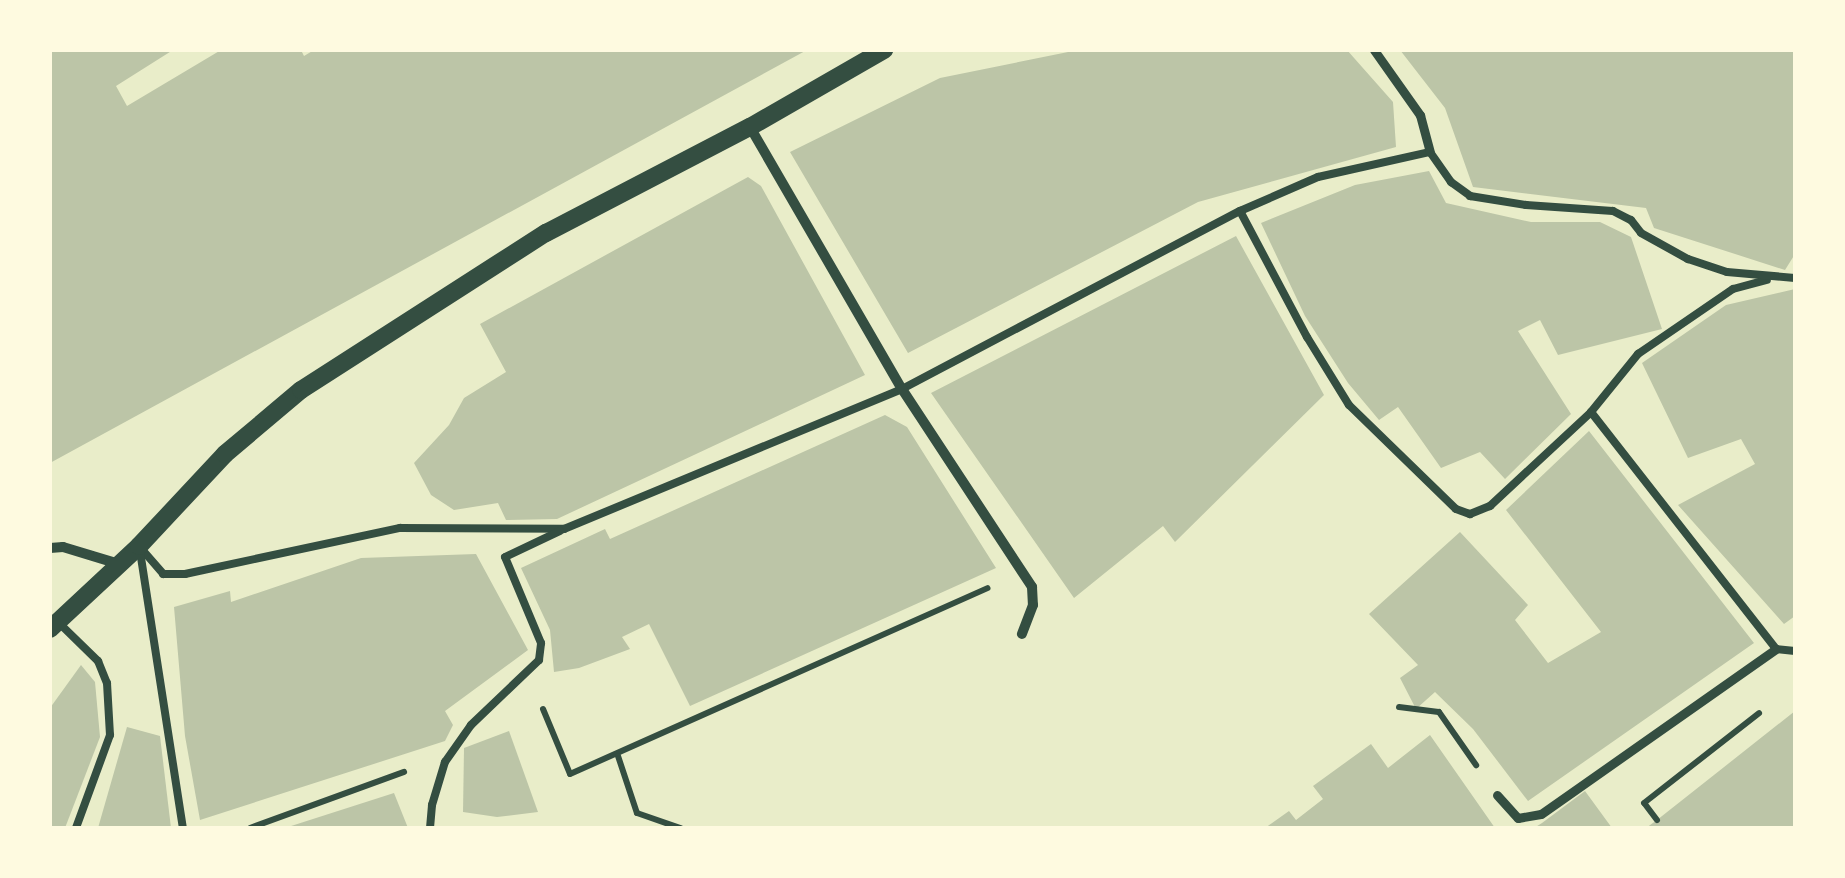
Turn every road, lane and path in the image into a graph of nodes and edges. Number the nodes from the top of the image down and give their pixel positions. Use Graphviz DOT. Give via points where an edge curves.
graph roads {
  1 [pos="884,50"];
  2 [pos="1374,50"];
  3 [pos="750,127"];
  4 [pos="1430,152"];
  5 [pos="1240,210"];
  6 [pos="1795,278"];
  7 [pos="1771,279"];
  8 [pos="902,388"];
  9 [pos="1591,412"];
  10 [pos="564,529"];
  11 [pos="139,546"];
  12 [pos="50,548"];
  13 [pos="119,564"];
  14 [pos="1022,572"];
  15 [pos="54,625"];
  16 [pos="1022,634"];
  17 [pos="1776,649"];
  18 [pos="1795,651"];
  19 [pos="526,672"];
  20 [pos="1399,707"];
  21 [pos="1765,708"];
  22 [pos="618,756"];
  23 [pos="409,770"];
  24 [pos="1497,795"];
  25 [pos="1657,820"];
  26 [pos="76,828"];
  27 [pos="183,828"];
  28 [pos="250,828"];
  29 [pos="430,828"];
  30 [pos="680,828"];
  1 -- 3 [label="street"];
  2 -- 4 [label="street" via="1420,115"];
  3 -- 8 [label="street"];
  3 -- 11 [label="street" via="546,233 301,390 225,454"];
  4 -- 5 [label="lane" via="1318,177"];
  4 -- 7 [label="lane" via="1470,196 1613,210 1688,259"];
  5 -- 8 [label="lane"];
  5 -- 9 [label="lane" via="1349,405 1456,509 1470,514 1490,506"];
  6 -- 7 [label="lane"];
  7 -- 9 [label="lane" via="1733,289 1638,354"];
  8 -- 10 [label="lane"];
  8 -- 14 [label="street"];
  9 -- 17 [label="lane"];
  10 -- 11 [label="lane" via="400,528 184,574 163,574"];
  10 -- 19 [label="lane" via="505,557 542,643 539,660"];
  11 -- 13 [label="street"];
  11 -- 27 [label="lane"];
  12 -- 13 [label="street"];
  13 -- 15 [label="street"];
  14 -- 16 [label="street" via="1033,605"];
  14 -- 22 [label="path"];
  15 -- 26 [label="lane" via="98,661 107,683 110,735"];
  17 -- 18 [label="lane"];
  17 -- 24 [label="street" via="1541,814 1518,818"];
  19 -- 22 [label="path" via="570,774"];
  19 -- 29 [label="lane" via="471,725 446,762"];
  20 -- 24 [label="path" via="1438,712"];
  21 -- 25 [label="path" via="1644,804"];
  22 -- 30 [label="path" via="638,813"];
  23 -- 28 [label="path"];
}
